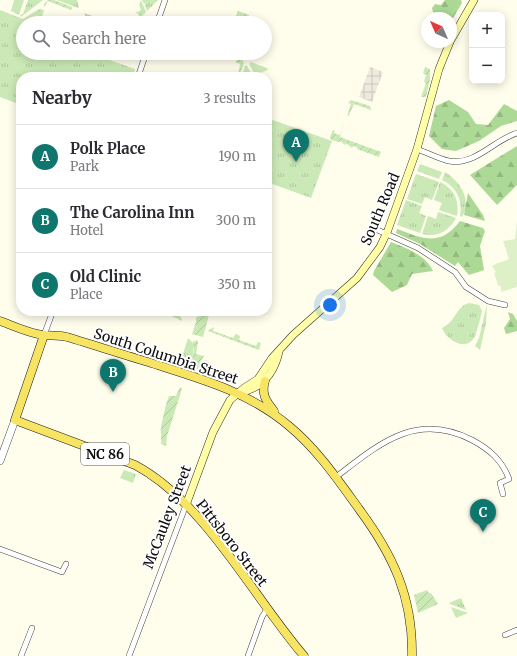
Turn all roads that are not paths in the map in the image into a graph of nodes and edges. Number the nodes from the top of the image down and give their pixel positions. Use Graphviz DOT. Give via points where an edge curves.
graph roads {
  1 [pos="165,0"];
  2 [pos="474,0"];
  3 [pos="159,16"];
  4 [pos="457,29"];
  5 [pos="447,48"];
  6 [pos="144,60"];
  7 [pos="140,72"];
  8 [pos="517,133"];
  9 [pos="417,149"];
  10 [pos="373,228"];
  11 [pos="387,234"];
  12 [pos="505,305"];
  13 [pos="51,316"];
  14 [pos="0,321"];
  15 [pos="44,335"];
  16 [pos="279,352"];
  17 [pos="265,381"];
  18 [pos="238,393"];
  19 [pos="279,418"];
  20 [pos="15,420"];
  21 [pos="0,461"];
  22 [pos="336,477"];
  23 [pos="502,494"];
  24 [pos="186,505"];
  25 [pos="0,549"];
  26 [pos="66,564"];
  27 [pos="268,609"];
  28 [pos="32,628"];
  29 [pos="517,630"];
  30 [pos="505,635"];
  31 [pos="21,656"];
  32 [pos="129,656"];
  33 [pos="248,656"];
  34 [pos="304,656"];
  35 [pos="412,656"];
  1 -- 3 [label="street"];
  2 -- 4 [label="main road, South Road"];
  5 -- 9 [label="main road, South Road"];
  6 -- 7 [label="street"];
  8 -- 9 [label="street" via="461,162 448,161"];
  9 -- 11 [label="main road, South Road"];
  10 -- 11 [label="street"];
  11 -- 12 [label="street" via="440,262 455,272 466,287 488,301"];
  11 -- 16 [label="main road, South Road" via="357,278 301,326"];
  13 -- 15 [label="street"];
  14 -- 15 [label="main road, South Columbia Street"];
  15 -- 18 [label="main road, South Columbia Street" via="80,341 215,383"];
  15 -- 20 [label="main road"];
  16 -- 17 [label="main road, South Road"];
  16 -- 18 [label="main road, South Road" via="258,379"];
  17 -- 18 [label="main road, South Road" via="249,391"];
  17 -- 19 [label="main road" via="264,397"];
  18 -- 19 [label="main road, South Columbia Street"];
  18 -- 24 [label="main road, McCauley Street" via="230,400 218,421"];
  19 -- 22 [label="main road, South Columbia Street" via="308,444"];
  20 -- 21 [label="street"];
  20 -- 24 [label="main road, Pittsboro Street / NC 86" via="135,465 152,474"];
  22 -- 23 [label="street" via="391,438 408,431 436,428 466,436 495,456 509,479 500,483"];
  22 -- 35 [label="main road, South Columbia Street" via="375,530 394,564 410,615"];
  24 -- 27 [label="main road, Pittsboro Street / NC 86" via="232,560"];
  24 -- 32 [label="street, McCauley Street"];
  25 -- 26 [label="street" via="62,572"];
  27 -- 33 [label="street" via="262,617"];
  27 -- 34 [label="main road, Pittsboro Street / NC 86"];
  28 -- 31 [label="street"];
  29 -- 30 [label="street"];
}
